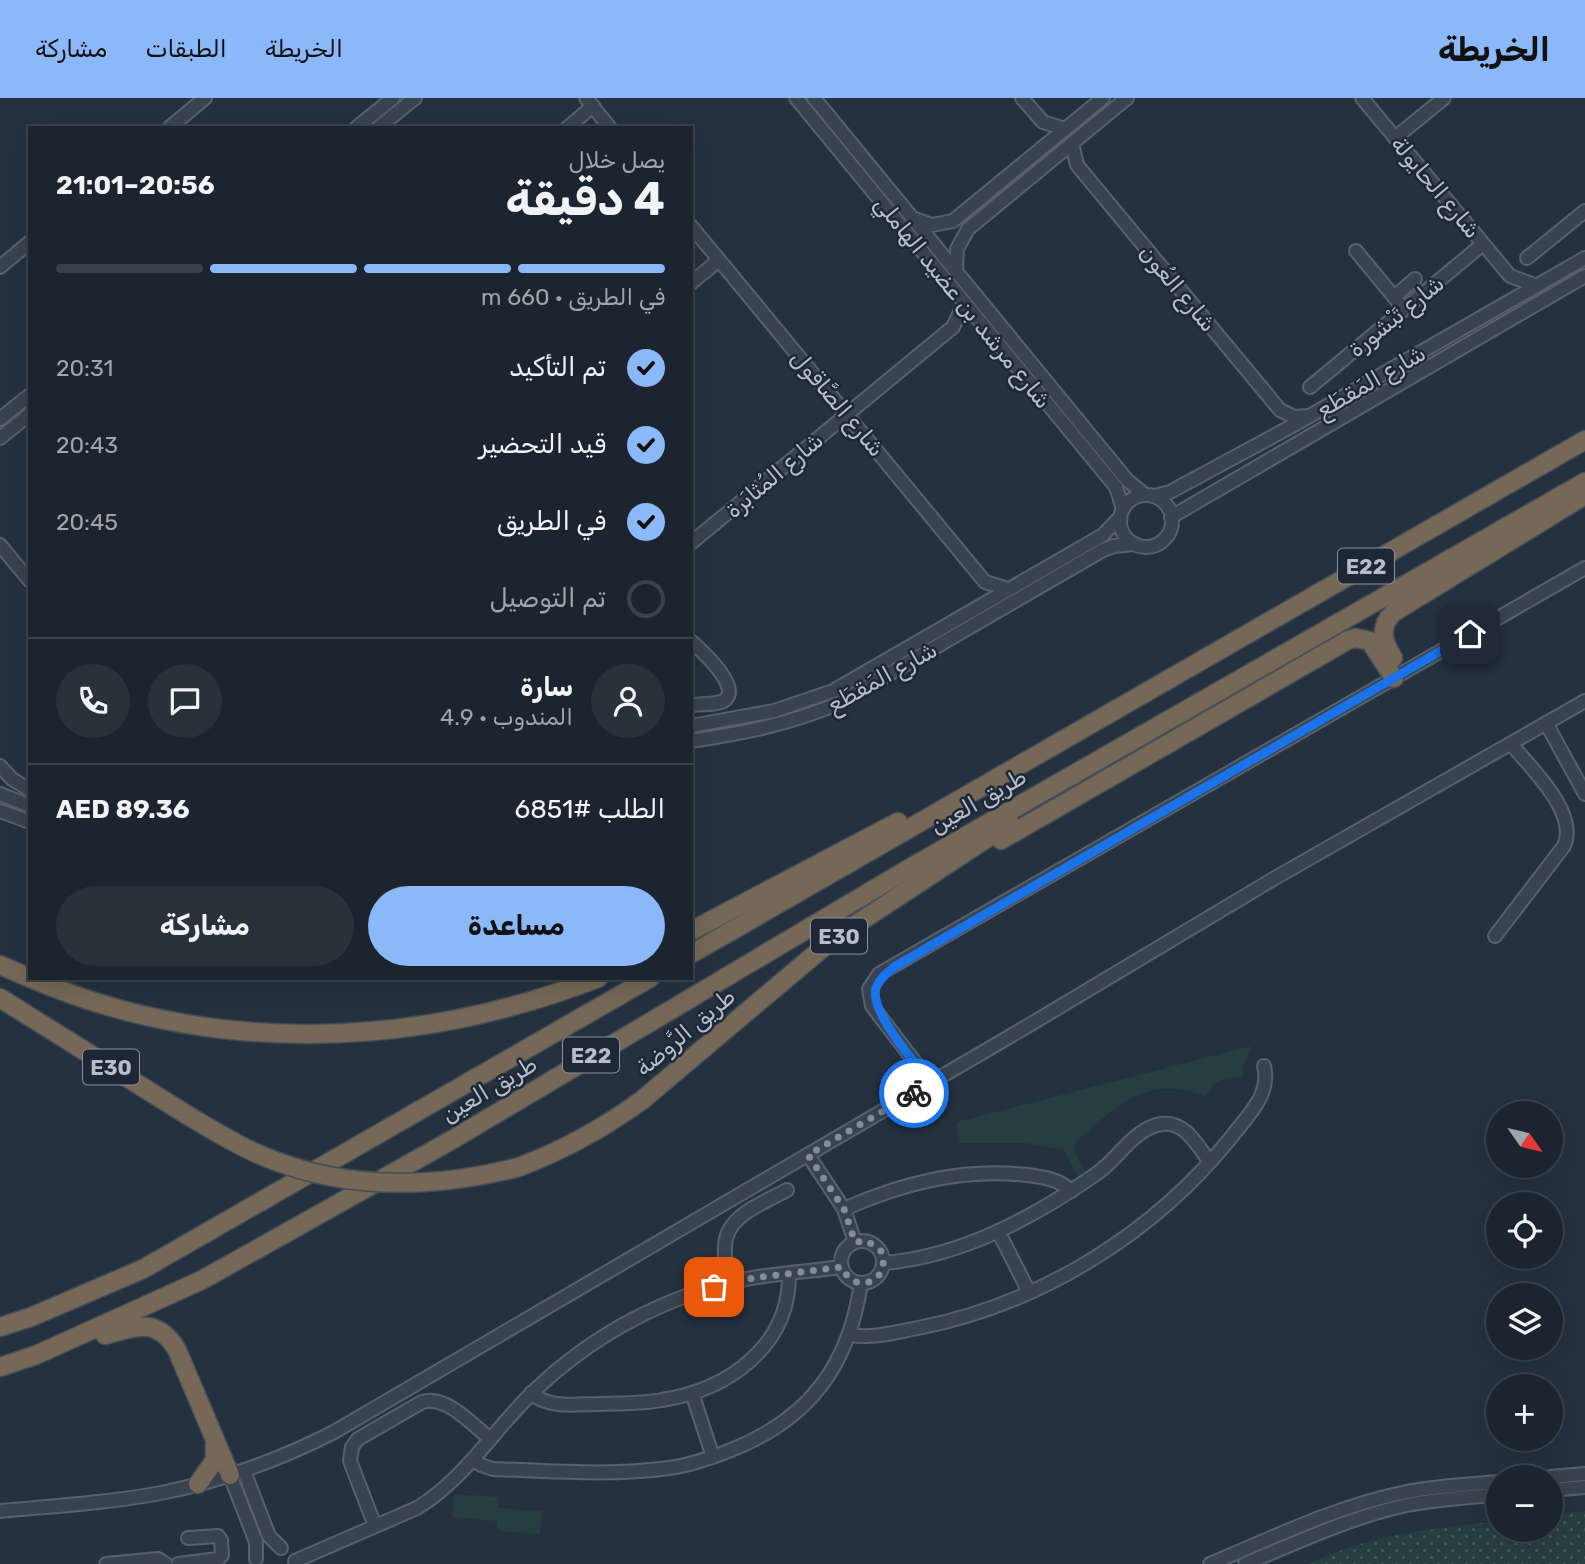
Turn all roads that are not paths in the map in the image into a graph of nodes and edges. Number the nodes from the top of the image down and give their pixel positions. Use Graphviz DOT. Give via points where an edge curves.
graph roads {
  1 [pos="205,98"];
  2 [pos="393,98"];
  3 [pos="415,98"];
  4 [pos="796,98"];
  5 [pos="814,98"];
  6 [pos="1022,98"];
  7 [pos="1103,98"];
  8 [pos="1126,98"];
  9 [pos="1362,98"];
  10 [pos="1444,98"];
  11 [pos="589,102"];
  12 [pos="1042,122"];
  13 [pos="171,126"];
  14 [pos="358,126"];
  15 [pos="380,126"];
  16 [pos="569,126"];
  17 [pos="608,126"];
  18 [pos="1065,129"];
  19 [pos="1395,138"];
  20 [pos="1072,142"];
  21 [pos="1046,145"];
  22 [pos="1055,156"];
  23 [pos="1077,166"];
  24 [pos="969,209"];
  25 [pos="1585,211"];
  26 [pos="912,217"];
  27 [pos="978,220"];
  28 [pos="693,228"];
  29 [pos="28,244"];
  30 [pos="1483,244"];
  31 [pos="1356,251"];
  32 [pos="1527,258"];
  33 [pos="1585,258"];
  34 [pos="719,260"];
  35 [pos="0,267"];
  36 [pos="956,271"];
  37 [pos="1510,276"];
  38 [pos="1585,276"];
  39 [pos="1415,279"];
  40 [pos="693,281"];
  41 [pos="1538,286"];
  42 [pos="1394,297"];
  43 [pos="1510,302"];
  44 [pos="964,304"];
  45 [pos="1404,309"];
  46 [pos="1492,312"];
  47 [pos="979,322"];
  48 [pos="953,327"];
  49 [pos="1411,376"];
  50 [pos="1310,387"];
  51 [pos="28,397"];
  52 [pos="1280,411"];
  53 [pos="848,414"];
  54 [pos="28,416"];
  55 [pos="1309,416"];
  56 [pos="0,419"];
  57 [pos="1585,428"];
  58 [pos="1279,434"];
  59 [pos="0,438"];
  60 [pos="1585,440"];
  61 [pos="1524,475"];
  62 [pos="1585,482"];
  63 [pos="1585,495"];
  64 [pos="1150,496"];
  65 [pos="1122,513"];
  66 [pos="1171,517"];
  67 [pos="693,541"];
  68 [pos="1135,544"];
  69 [pos="0,545"];
  70 [pos="1585,568"];
  71 [pos="27,573"];
  72 [pos="985,582"];
  73 [pos="1008,589"];
  74 [pos="980,606"];
  75 [pos="693,643"];
  76 [pos="1398,676"];
  77 [pos="1147,693"];
  78 [pos="1585,701"];
  79 [pos="693,705"];
  80 [pos="1170,719"];
  81 [pos="1546,723"];
  82 [pos="693,726"];
  83 [pos="693,741"];
  84 [pos="1511,744"];
  85 [pos="0,766"];
  86 [pos="28,789"];
  87 [pos="0,794"];
  88 [pos="1585,794"];
  89 [pos="28,805"];
  90 [pos="0,811"];
  91 [pos="28,821"];
  92 [pos="870,914"];
  93 [pos="693,930"];
  94 [pos="1495,936"];
  95 [pos="693,953"];
  96 [pos="0,965"];
  97 [pos="28,977"];
  98 [pos="34,980"];
  99 [pos="592,980"];
  100 [pos="647,980"];
  101 [pos="0,998"];
  102 [pos="1264,1066"];
  103 [pos="930,1083"];
  104 [pos="808,1155"];
  105 [pos="1210,1162"];
  106 [pos="787,1190"];
  107 [pos="1071,1191"];
  108 [pos="844,1209"];
  109 [pos="998,1231"];
  110 [pos="855,1242"];
  111 [pos="883,1263"];
  112 [pos="842,1267"];
  113 [pos="789,1274"];
  114 [pos="861,1283"];
  115 [pos="728,1284"];
  116 [pos="1029,1292"];
  117 [pos="0,1327"];
  118 [pos="84,1334"];
  119 [pos="850,1335"];
  120 [pos="0,1367"];
  121 [pos="531,1393"];
  122 [pos="692,1393"];
  123 [pos="490,1438"];
  124 [pos="214,1441"];
  125 [pos="713,1457"];
  126 [pos="473,1460"];
  127 [pos="237,1473"];
  128 [pos="1585,1474"];
  129 [pos="1563,1476"];
  130 [pos="1486,1483"];
  131 [pos="198,1484"];
  132 [pos="1585,1487"];
  133 [pos="1563,1489"];
  134 [pos="1486,1495"];
  135 [pos="256,1502"];
  136 [pos="243,1508"];
  137 [pos="0,1511"];
  138 [pos="375,1527"];
  139 [pos="188,1538"];
  140 [pos="281,1548"];
  141 [pos="320,1550"];
  142 [pos="255,1561"];
  143 [pos="295,1563"];
  144 [pos="106,1564"];
  145 [pos="166,1564"];
  146 [pos="178,1564"];
  147 [pos="319,1564"];
  148 [pos="1210,1564"];
  149 [pos="1245,1564"];
  1 -- 13 [label="street"];
  2 -- 14 [label="street"];
  3 -- 15 [label="street"];
  4 -- 44 [label="street, شارع مرشد بن عضيد الهاملي"];
  5 -- 26 [label="street, شارع مرشد بن عضيد الهاملي"];
  6 -- 12 [label="street"];
  7 -- 18 [label="street"];
  8 -- 20 [label="street"];
  9 -- 19 [label="street, شارع الحايولة"];
  10 -- 19 [label="street"];
  11 -- 16 [label="street"];
  11 -- 17 [label="street"];
  12 -- 18 [label="street"];
  12 -- 21 [label="street"];
  18 -- 21 [label="street"];
  19 -- 30 [label="street, شارع الحايولة"];
  20 -- 22 [label="street"];
  20 -- 23 [label="street, شارع العُون"];
  21 -- 24 [label="street"];
  22 -- 23 [label="street, شارع العُون"];
  22 -- 27 [label="street"];
  23 -- 52 [label="street, شارع العُون"];
  24 -- 26 [label="street" via="943,224"];
  24 -- 27 [label="street"];
  25 -- 32 [label="street"];
  26 -- 36 [label="street, شارع مرشد بن عضيد الهاملي"];
  27 -- 36 [label="street" via="961,238"];
  28 -- 34 [label="street, شارع الصَّاقول"];
  29 -- 35 [label="street"];
  30 -- 37 [label="street, شارع الحايولة"];
  30 -- 45 [label="street, شارع تَبْشورة"];
  31 -- 42 [label="street"];
  33 -- 41 [label="street, شارع المَقطَع"];
  34 -- 40 [label="street"];
  34 -- 53 [label="street, شارع الصَّاقول"];
  36 -- 64 [label="street, شارع مرشد بن عضيد الهاملي" via="1127,480"];
  37 -- 41 [label="street"];
  37 -- 43 [label="street"];
  38 -- 49 [label="street, شارع المَقطَع"];
  39 -- 42 [label="street"];
  41 -- 43 [label="street, شارع المَقطَع"];
  42 -- 45 [label="street"];
  43 -- 46 [label="street, شارع المَقطَع"];
  44 -- 47 [label="street, شارع مرشد بن عضيد الهاملي"];
  44 -- 48 [label="street, شارع المُثابَرة"];
  45 -- 50 [label="street, شارع تَبْشورة"];
  46 -- 49 [label="street" via="1402,369 1402,375"];
  46 -- 55 [label="street, شارع المَقطَع"];
  47 -- 48 [label="street, شارع المُثابَرة"];
  47 -- 65 [label="street, شارع مرشد بن عضيد الهاملي" via="1116,487"];
  48 -- 53 [label="street, شارع المُثابَرة"];
  49 -- 66 [label="street, شارع المَقطَع"];
  51 -- 56 [label="street"];
  52 -- 55 [label="street" via="1294,417"];
  52 -- 58 [label="street"];
  53 -- 67 [label="street, شارع المُثابَرة"];
  53 -- 72 [label="street, شارع الصَّاقول"];
  54 -- 59 [label="street"];
  55 -- 58 [label="street, شارع المَقطَع"];
  57 -- 61 [label="highway"];
  58 -- 64 [label="street, شارع المَقطَع" via="1170,492"];
  60 -- 61 [label="highway, E22"];
  61 -- 77 [label="highway, E22"];
  62 -- 80 [label="highway, E22"];
  63 -- 76 [label="highway" via="1388,618 1383,638"];
  64 -- 65 [label="street" via="1132,499"];
  64 -- 66 [label="street" via="1168,508"];
  65 -- 68 [label="street" via="1123,533"];
  65 -- 73 [label="street, شارع المَقطَع" via="1103,535"];
  66 -- 68 [label="street" via="1168,535 1161,541"];
  68 -- 83 [label="street, شارع المَقطَع" via="1103,550 839,703 777,726"];
  69 -- 71 [label="street"];
  70 -- 76 [label="street"];
  72 -- 73 [label="street"];
  72 -- 74 [label="street"];
  73 -- 74 [label="street, شارع المَقطَع"];
  74 -- 82 [label="street, شارع المَقطَع" via="833,691 774,711"];
  75 -- 79 [label="street" via="729,682 729,694 722,702"];
  76 -- 92 [label="highway" via="1370,641 1348,640"];
  76 -- 103 [label="street" via="879,974 869,989 872,1006"];
  77 -- 93 [label="highway"];
  77 -- 95 [label="highway, طريق العين / E22"];
  78 -- 81 [label="street"];
  80 -- 92 [label="highway, طريق الرَّوضة / E30"];
  80 -- 118 [label="highway, طريق العين / E22" via="450,1141 202,1280"];
  81 -- 84 [label="street"];
  81 -- 88 [label="street"];
  84 -- 94 [label="street" via="1558,803 1568,836"];
  84 -- 103 [label="street"];
  85 -- 86 [label="street"];
  87 -- 89 [label="street"];
  90 -- 91 [label="street"];
  92 -- 101 [label="highway, طريق الرَّوضة / E30, bridge" via="785,978 640,1101 580,1141 519,1167 415,1184 319,1174 257,1154"];
  96 -- 97 [label="highway"];
  98 -- 99 [label="highway" via="115,1009 172,1022 328,1034 378,1032 474,1017"];
  100 -- 117 [label="highway, طريق العين / E22" via="144,1269"];
  102 -- 105 [label="street" via="1267,1081 1263,1094"];
  103 -- 104 [label="street"];
  104 -- 108 [label="street"];
  104 -- 127 [label="street" via="334,1432"];
  105 -- 107 [label="street" via="1186,1132 1160,1124 1140,1134"];
  105 -- 116 [label="street" via="1179,1194 1118,1242"];
  106 -- 115 [label="street" via="742,1215 730,1228 725,1243"];
  107 -- 108 [label="street" via="1058,1181 1032,1176 960,1174 908,1184"];
  107 -- 109 [label="street"];
  108 -- 110 [label="street"];
  109 -- 111 [label="street" via="946,1250"];
  109 -- 116 [label="street"];
  110 -- 111 [label="street" via="867,1241 877,1247"];
  110 -- 112 [label="street" via="845,1250"];
  111 -- 114 [label="street" via="876,1278"];
  112 -- 113 [label="street"];
  112 -- 114 [label="street" via="851,1280"];
  113 -- 115 [label="street"];
  113 -- 122 [label="street" via="782,1317 760,1353 732,1375"];
  114 -- 119 [label="street"];
  115 -- 121 [label="street" via="677,1300 616,1329"];
  116 -- 119 [label="street" via="938,1324 866,1337"];
  118 -- 120 [label="highway, طريق العين / E22"];
  118 -- 124 [label="highway" via="101,1336 141,1325 168,1337"];
  119 -- 125 [label="street" via="827,1379 797,1413 757,1439"];
  121 -- 122 [label="street" via="545,1402 562,1404 646,1402"];
  121 -- 123 [label="street"];
  122 -- 125 [label="street"];
  123 -- 126 [label="street"];
  123 -- 138 [label="street" via="446,1404 431,1399 358,1439 350,1461"];
  124 -- 127 [label="highway"];
  124 -- 131 [label="highway" via="215,1460"];
  125 -- 126 [label="street" via="668,1468 595,1473 493,1469"];
  126 -- 138 [label="street" via="429,1501"];
  127 -- 131 [label="street"];
  127 -- 135 [label="street"];
  127 -- 136 [label="street"];
  128 -- 129 [label="street"];
  130 -- 148 [label="street" via="1379,1499"];
  131 -- 137 [label="street" via="122,1499"];
  132 -- 133 [label="street"];
  134 -- 149 [label="street" via="1383,1511"];
  135 -- 136 [label="street"];
  135 -- 140 [label="street" via="269,1536"];
  136 -- 142 [label="street" via="256,1542"];
  138 -- 141 [label="street"];
  139 -- 146 [label="street" via="218,1536 222,1555"];
  140 -- 142 [label="street" via="264,1550"];
  140 -- 143 [label="street"];
  141 -- 143 [label="street"];
  141 -- 147 [label="street"];
  144 -- 145 [label="street" via="158,1559"];
}
